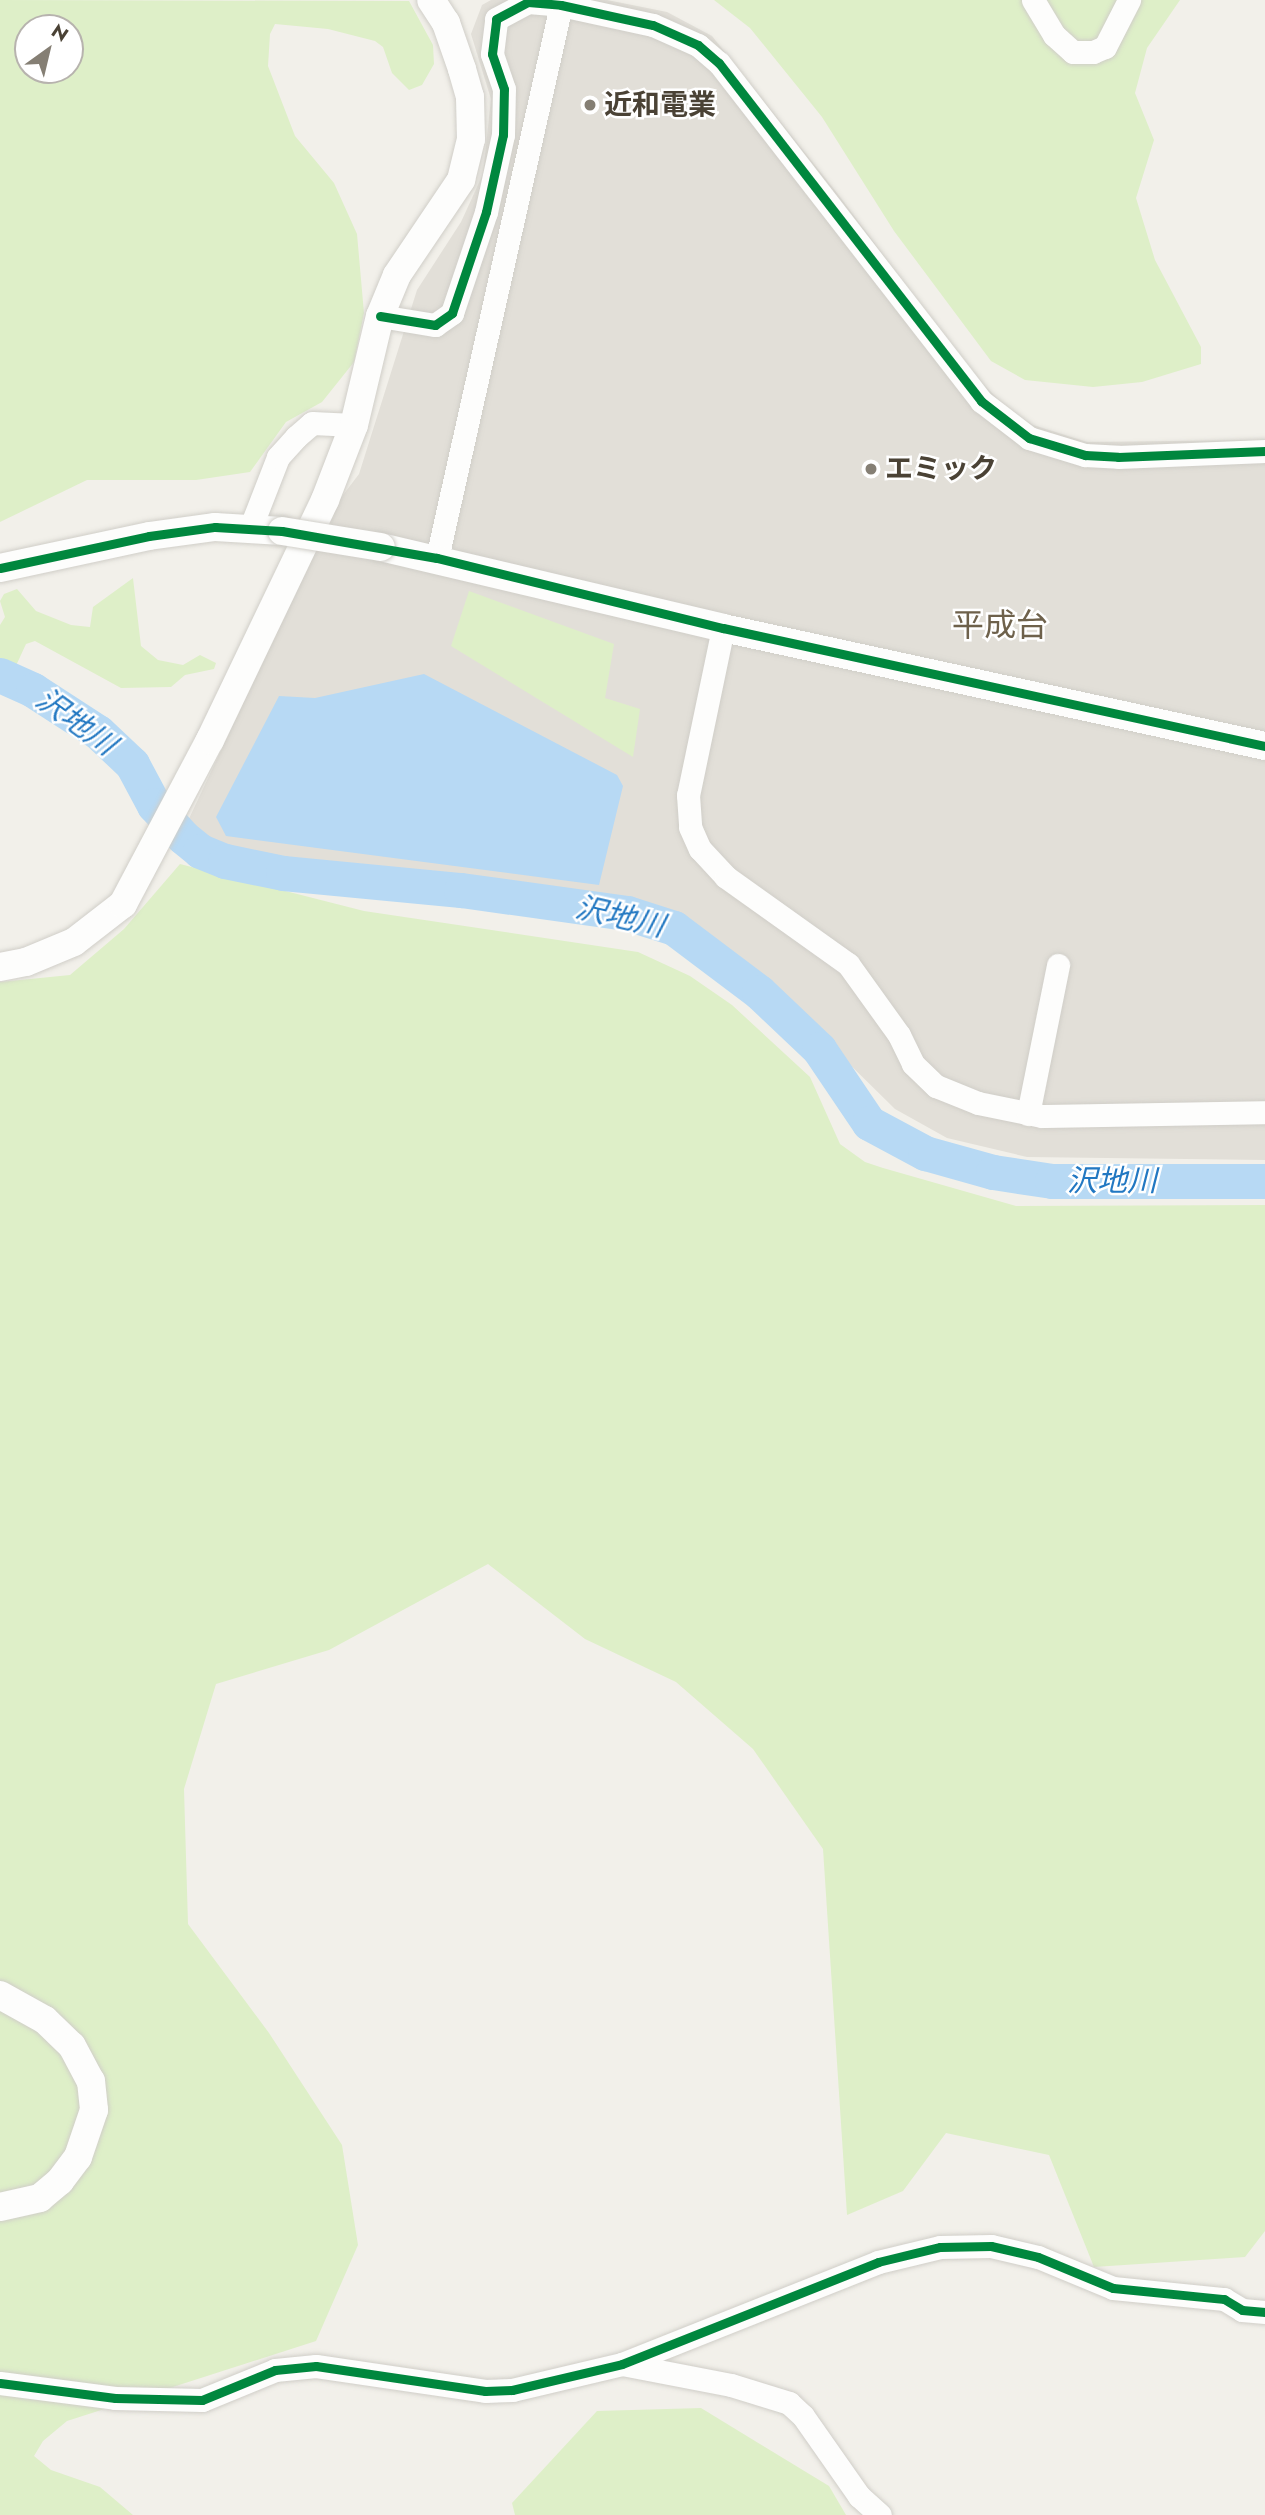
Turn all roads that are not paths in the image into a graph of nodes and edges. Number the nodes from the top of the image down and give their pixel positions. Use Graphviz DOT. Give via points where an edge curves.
graph roads {
  1 [pos="431,0"];
  2 [pos="1033,0"];
  3 [pos="1129,0"];
  4 [pos="561,5"];
  5 [pos="380,316"];
  6 [pos="354,425"];
  7 [pos="1265,451"];
  8 [pos="250,528"];
  9 [pos="437,558"];
  10 [pos="0,568"];
  11 [pos="723,628"];
  12 [pos="1265,746"];
  13 [pos="1058,965"];
  14 [pos="0,967"];
  15 [pos="1265,1112"];
  16 [pos="1028,1114"];
  17 [pos="0,1995"];
  18 [pos="0,2207"];
  19 [pos="1265,2312"];
  20 [pos="622,2364"];
  21 [pos="0,2383"];
  22 [pos="880,2515"];
  1 -- 5 [label="street" via="446,23 463,69 470,97 471,139 461,180 397,275"];
  2 -- 3 [label="street" via="1054,34 1073,52 1093,52 1105,47"];
  4 -- 5 [label="street" via="528,2 496,19 492,54 504,89 503,135 486,212 452,313 435,325"];
  4 -- 7 [label="street" via="653,25 698,45 719,64 972,391 1030,438 1085,455 1118,457"];
  4 -- 9 [label="street"];
  5 -- 6 [label="street"];
  6 -- 8 [label="street" via="312,423 296,437 268,477"];
  6 -- 14 [label="street" via="325,500 142,876 123,904 98,926 52,952"];
  8 -- 9 [label="street, bridge"];
  8 -- 10 [label="street" via="149,536"];
  9 -- 11 [label="street"];
  11 -- 12 [label="street"];
  11 -- 16 [label="street" via="688,795 690,827 700,849 726,877 848,964 899,1035 913,1064 936,1086 955,1096"];
  13 -- 16 [label="street"];
  15 -- 16 [label="street"];
  17 -- 18 [label="street" via="45,2020 72,2046 91,2081 94,2110 78,2157 60,2181 40,2198"];
  19 -- 20 [label="street" via="1242,2310 1224,2299 1113,2288 1038,2257 991,2246 940,2247 878,2262"];
  20 -- 21 [label="street" via="512,2390 316,2366 275,2370 202,2400 115,2398"];
  20 -- 22 [label="street" via="731,2385 789,2403 859,2496"];
}
